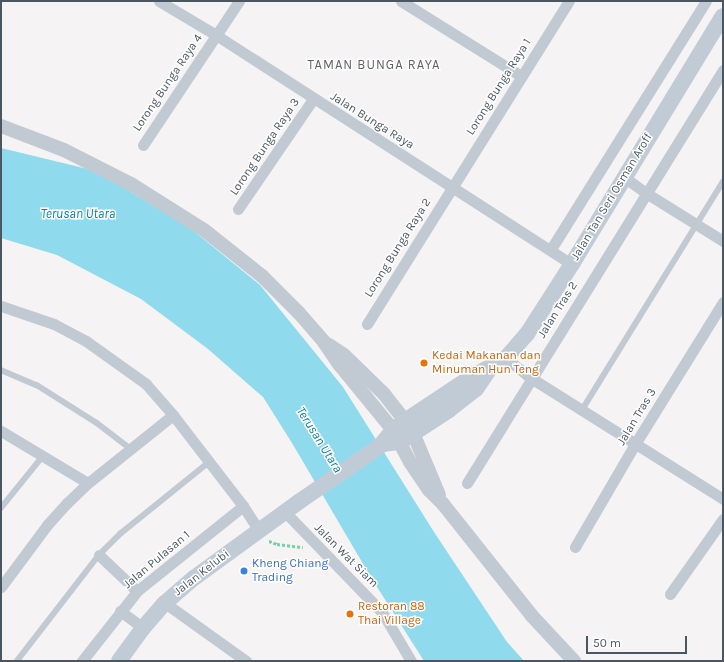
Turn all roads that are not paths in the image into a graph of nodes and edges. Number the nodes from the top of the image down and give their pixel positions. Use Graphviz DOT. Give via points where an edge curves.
graph roads {
  1 [pos="159,1"];
  2 [pos="239,1"];
  3 [pos="401,1"];
  4 [pos="569,1"];
  5 [pos="706,1"];
  6 [pos="722,20"];
  7 [pos="216,35"];
  8 [pos="723,70"];
  9 [pos="521,76"];
  10 [pos="313,99"];
  11 [pos="1,126"];
  12 [pos="143,145"];
  13 [pos="624,177"];
  14 [pos="723,182"];
  15 [pos="452,187"];
  16 [pos="646,193"];
  17 [pos="238,209"];
  18 [pos="697,224"];
  19 [pos="723,241"];
  20 [pos="552,249"];
  21 [pos="572,264"];
  22 [pos="723,302"];
  23 [pos="1,306"];
  24 [pos="367,324"];
  25 [pos="324,342"];
  26 [pos="506,358"];
  27 [pos="1,370"];
  28 [pos="531,378"];
  29 [pos="582,410"];
  30 [pos="172,415"];
  31 [pos="409,427"];
  32 [pos="1,431"];
  33 [pos="396,436"];
  34 [pos="635,444"];
  35 [pos="131,449"];
  36 [pos="43,456"];
  37 [pos="208,463"];
  38 [pos="467,483"];
  39 [pos="88,484"];
  40 [pos="723,499"];
  41 [pos="300,501"];
  42 [pos="443,504"];
  43 [pos="243,506"];
  44 [pos="1,508"];
  45 [pos="285,512"];
  46 [pos="723,519"];
  47 [pos="259,531"];
  48 [pos="575,548"];
  49 [pos="99,555"];
  50 [pos="1,587"];
  51 [pos="137,591"];
  52 [pos="670,594"];
  53 [pos="165,603"];
  54 [pos="120,611"];
  55 [pos="143,628"];
  56 [pos="18,661"];
  57 [pos="82,661"];
  58 [pos="118,661"];
  59 [pos="246,661"];
  60 [pos="411,661"];
  61 [pos="574,661"];
  1 -- 7 [label="street, Jalan Bunga Raya"];
  2 -- 7 [label="street, Lorong Bunga Raya 4"];
  3 -- 9 [label="street"];
  4 -- 9 [label="street, Lorong Bunga Raya 1"];
  5 -- 20 [label="street"];
  6 -- 13 [label="main road, Jalan Tan Seri Osman Aroff"];
  7 -- 10 [label="street, Jalan Bunga Raya"];
  7 -- 12 [label="street, Lorong Bunga Raya 4"];
  8 -- 16 [label="street, Jalan Tras 2"];
  9 -- 15 [label="street, Lorong Bunga Raya 1"];
  10 -- 15 [label="street, Jalan Bunga Raya"];
  10 -- 17 [label="street, Lorong Bunga Raya 3"];
  11 -- 25 [label="street" via="86,161 131,184 204,230 262,276"];
  13 -- 16 [label="street"];
  13 -- 21 [label="main road, Jalan Tan Seri Osman Aroff"];
  14 -- 18 [label="lane"];
  15 -- 20 [label="street, Jalan Bunga Raya"];
  15 -- 24 [label="street, Lorong Bunga Raya 2"];
  16 -- 18 [label="street"];
  16 -- 28 [label="street, Jalan Tras 2"];
  18 -- 19 [label="street"];
  18 -- 29 [label="lane"];
  20 -- 21 [label="street, Jalan Bunga Raya"];
  21 -- 26 [label="main road, Jalan Tan Seri Osman Aroff" via="527,334"];
  22 -- 34 [label="street, Jalan Tras 3"];
  23 -- 30 [label="street" via="54,324 86,341 146,384"];
  25 -- 31 [label="street" via="344,355 384,394"];
  25 -- 33 [label="street"];
  26 -- 28 [label="street"];
  26 -- 31 [label="main road, Jalan Tan Seri Osman Aroff" via="468,380"];
  27 -- 35 [label="lane" via="37,385 97,423"];
  28 -- 29 [label="street"];
  28 -- 38 [label="street, Jalan Tras 2"];
  29 -- 34 [label="street"];
  30 -- 35 [label="street"];
  30 -- 37 [label="street"];
  31 -- 33 [label="main road, Jalan Tan Seri Osman Aroff"];
  31 -- 42 [label="street"];
  32 -- 36 [label="street"];
  33 -- 41 [label="main road, Jalan Tan Seri Osman Aroff"];
  33 -- 42 [label="street" via="420,477"];
  34 -- 40 [label="street"];
  34 -- 48 [label="street, Jalan Tras 3"];
  35 -- 39 [label="street"];
  36 -- 39 [label="street"];
  36 -- 44 [label="lane"];
  37 -- 43 [label="street"];
  37 -- 49 [label="lane" via="120,534"];
  39 -- 50 [label="street" via="47,525"];
  41 -- 45 [label="main road, Jalan Kelubi"];
  42 -- 61 [label="street" via="532,616"];
  43 -- 47 [label="street"];
  43 -- 51 [label="street, Jalan Pulasan 1"];
  45 -- 47 [label="main road, Jalan Kelubi"];
  45 -- 60 [label="street, Jalan Wat Siam" via="382,612"];
  46 -- 52 [label="street"];
  47 -- 53 [label="main road, Jalan Kelubi" via="206,568"];
  49 -- 51 [label="street"];
  49 -- 56 [label="lane"];
  51 -- 54 [label="street, Jalan Pulasan 1"];
  53 -- 55 [label="main road, Jalan Kelubi"];
  53 -- 59 [label="street"];
  54 -- 55 [label="street"];
  54 -- 57 [label="street, Jalan Pulasan 1"];
  55 -- 58 [label="main road, Jalan Kelubi"];
}
